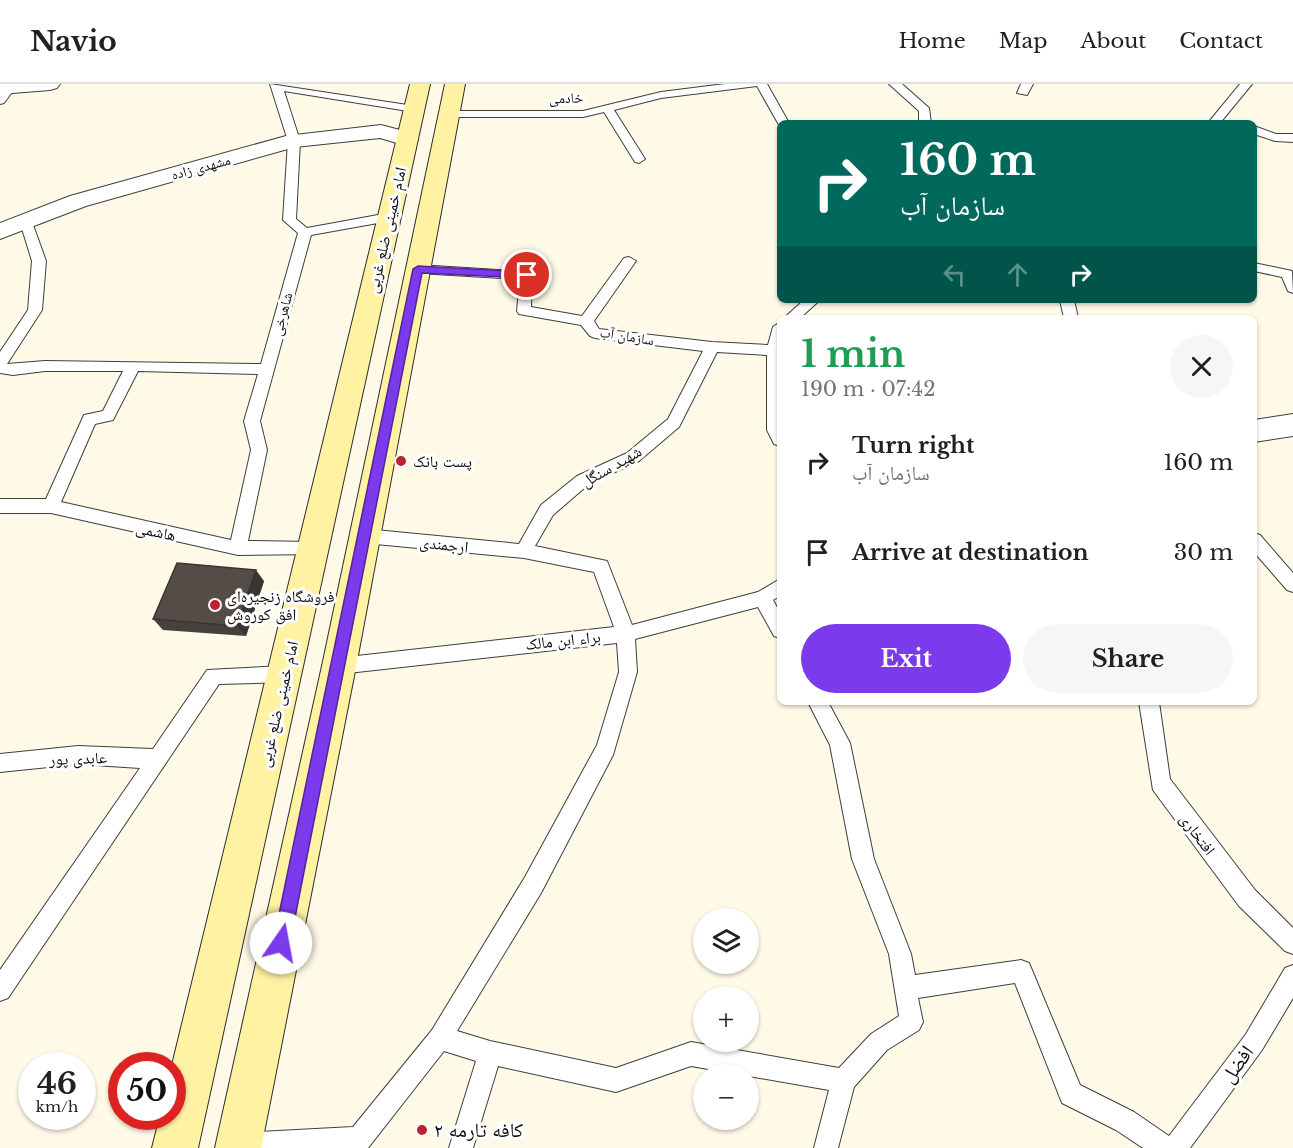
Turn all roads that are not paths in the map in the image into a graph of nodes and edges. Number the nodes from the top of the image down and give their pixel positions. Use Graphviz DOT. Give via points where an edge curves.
graph roads {
  1 [pos="50,84"];
  2 [pos="753,84"];
  3 [pos="761,84"];
  4 [pos="895,84"];
  5 [pos="1246,84"];
  6 [pos="276,85"];
  7 [pos="3,92"];
  8 [pos="607,108"];
  9 [pos="414,110"];
  10 [pos="450,112"];
  11 [pos="781,120"];
  12 [pos="926,120"];
  13 [pos="1217,120"];
  14 [pos="1257,131"];
  15 [pos="1293,138"];
  16 [pos="294,141"];
  17 [pos="639,159"];
  18 [pos="389,217"];
  19 [pos="26,222"];
  20 [pos="0,232"];
  21 [pos="305,232"];
  22 [pos="629,261"];
  23 [pos="1257,268"];
  24 [pos="418,269"];
  25 [pos="1293,288"];
  26 [pos="809,303"];
  27 [pos="795,315"];
  28 [pos="586,321"];
  29 [pos="777,338"];
  30 [pos="712,348"];
  31 [pos="774,350"];
  32 [pos="0,363"];
  33 [pos="133,366"];
  34 [pos="0,368"];
  35 [pos="267,369"];
  36 [pos="1293,425"];
  37 [pos="1257,431"];
  38 [pos="777,434"];
  39 [pos="51,506"];
  40 [pos="0,507"];
  41 [pos="365,536"];
  42 [pos="1257,543"];
  43 [pos="238,548"];
  44 [pos="313,549"];
  45 [pos="524,551"];
  46 [pos="1293,585"];
  47 [pos="777,588"];
  48 [pos="763,598"];
  49 [pos="777,624"];
  50 [pos="626,634"];
  51 [pos="339,666"];
  52 [pos="285,674"];
  53 [pos="820,705"];
  54 [pos="1149,705"];
  55 [pos="157,759"];
  56 [pos="0,763"];
  57 [pos="1293,943"];
  58 [pos="1293,976"];
  59 [pos="906,988"];
  60 [pos="0,990"];
  61 [pos="440,1038"];
  62 [pos="490,1053"];
  63 [pos="844,1081"];
  64 [pos="239,1146"];
  65 [pos="175,1148"];
  66 [pos="461,1148"];
  67 [pos="826,1148"];
  68 [pos="1165,1148"];
  69 [pos="1175,1148"];
  1 -- 7 [label="street"];
  2 -- 8 [label="lane, خادمی" via="661,95"];
  3 -- 11 [label="lane"];
  4 -- 12 [label="lane" via="925,110"];
  5 -- 13 [label="lane"];
  6 -- 9 [label="lane"];
  6 -- 16 [label="lane"];
  8 -- 10 [label="lane, خادمی" via="583,114"];
  8 -- 17 [label="lane"];
  9 -- 10 [label="main road"];
  9 -- 16 [label="street, مشهدی زاده" via="381,131"];
  9 -- 18 [label="main road, امام خمینی ضلع غربی"];
  10 -- 24 [label="main road"];
  14 -- 15 [label="lane"];
  16 -- 19 [label="street, مشهدی زاده" via="78,201"];
  16 -- 21 [label="lane" via="289,220"];
  18 -- 21 [label="lane"];
  18 -- 44 [label="main road, امام خمینی ضلع غربی"];
  19 -- 20 [label="street, مشهدی زاده"];
  19 -- 32 [label="lane" via="39,261 35,310"];
  21 -- 35 [label="lane, شاهرخی"];
  22 -- 28 [label="lane"];
  23 -- 25 [label="lane" via="1287,274"];
  24 -- 28 [label="lane, سازمان آب" via="527,275 524,311"];
  24 -- 41 [label="main road"];
  26 -- 27 [label="lane"];
  28 -- 30 [label="lane, سازمان آب" via="595,333"];
  29 -- 31 [label="lane"];
  30 -- 31 [label="lane, سازمان آب"];
  30 -- 45 [label="lane, شهید سنگل" via="674,423 633,457 583,480 547,510"];
  31 -- 38 [label="lane"];
  33 -- 34 [label="lane"];
  33 -- 35 [label="lane"];
  33 -- 39 [label="lane" via="108,416 88,419"];
  35 -- 43 [label="lane, شاهرخی" via="252,421 259,450"];
  36 -- 37 [label="street"];
  39 -- 40 [label="lane, هاشمی"];
  39 -- 43 [label="lane, هاشمی"];
  41 -- 45 [label="lane, ارجمندی"];
  41 -- 51 [label="main road"];
  42 -- 46 [label="lane"];
  43 -- 44 [label="lane, هاشمی"];
  44 -- 52 [label="main road, امام خمینی ضلع غربی"];
  45 -- 50 [label="lane, ارجمندی" via="601,566"];
  47 -- 48 [label="lane, براء ابن مالک"];
  48 -- 49 [label="lane"];
  48 -- 50 [label="lane, براء ابن مالک"];
  50 -- 51 [label="lane, براء ابن مالک"];
  50 -- 61 [label="lane" via="628,672 606,748 533,885"];
  51 -- 64 [label="main road"];
  52 -- 55 [label="lane" via="214,676"];
  52 -- 65 [label="main road, امام خمینی ضلع غربی"];
  53 -- 59 [label="lane" via="840,743 862,859 900,954"];
  54 -- 57 [label="lane, افتخاری" via="1160,783 1247,898"];
  55 -- 56 [label="lane, عابدی پور" via="78,754"];
  55 -- 60 [label="lane"];
  58 -- 69 [label="lane, افضل" via="1254,1042"];
  59 -- 63 [label="lane" via="911,1022 879,1042"];
  59 -- 68 [label="lane" via="1021,971 1071,1094 1125,1121"];
  61 -- 62 [label="lane"];
  61 -- 64 [label="lane" via="359,1139"];
  62 -- 63 [label="lane" via="616,1080 691,1054"];
  62 -- 66 [label="lane"];
  63 -- 67 [label="lane"];
}
